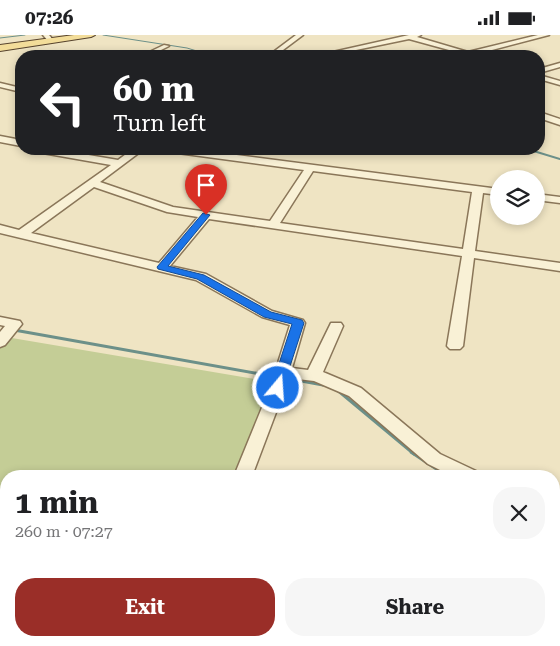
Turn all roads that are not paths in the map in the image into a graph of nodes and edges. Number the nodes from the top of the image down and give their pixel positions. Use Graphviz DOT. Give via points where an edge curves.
graph roads {
  1 [pos="91,35"];
  2 [pos="300,35"];
  3 [pos="546,35"];
  4 [pos="414,36"];
  5 [pos="48,38"];
  6 [pos="166,46"];
  7 [pos="0,48"];
  8 [pos="157,50"];
  9 [pos="279,50"];
  10 [pos="347,50"];
  11 [pos="456,50"];
  12 [pos="490,50"];
  13 [pos="560,65"];
  14 [pos="545,69"];
  15 [pos="545,79"];
  16 [pos="560,83"];
  17 [pos="0,85"];
  18 [pos="15,89"];
  19 [pos="545,117"];
  20 [pos="560,122"];
  21 [pos="0,139"];
  22 [pos="15,143"];
  23 [pos="72,155"];
  24 [pos="130,155"];
  25 [pos="214,155"];
  26 [pos="119,163"];
  27 [pos="310,168"];
  28 [pos="93,183"];
  29 [pos="478,189"];
  30 [pos="490,191"];
  31 [pos="545,198"];
  32 [pos="560,200"];
  33 [pos="206,215"];
  34 [pos="274,225"];
  35 [pos="7,233"];
  36 [pos="469,254"];
  37 [pos="162,267"];
  38 [pos="560,267"];
  39 [pos="336,326"];
  40 [pos="455,346"];
  41 [pos="281,376"];
  42 [pos="313,376"];
  43 [pos="245,470"];
  44 [pos="457,470"];
  1 -- 5 [label="main road"];
  2 -- 9 [label="street"];
  3 -- 12 [label="street"];
  4 -- 10 [label="street"];
  4 -- 11 [label="street"];
  5 -- 7 [label="main road"];
  6 -- 8 [label="street"];
  13 -- 14 [label="street"];
  15 -- 16 [label="street"];
  17 -- 18 [label="street"];
  19 -- 20 [label="street"];
  21 -- 22 [label="street"];
  23 -- 26 [label="street"];
  24 -- 26 [label="street"];
  25 -- 27 [label="street"];
  26 -- 28 [label="street"];
  27 -- 29 [label="street"];
  27 -- 34 [label="street"];
  28 -- 33 [label="street" via="171,209"];
  28 -- 35 [label="street"];
  29 -- 30 [label="street"];
  29 -- 36 [label="street"];
  31 -- 32 [label="street"];
  33 -- 34 [label="street"];
  33 -- 37 [label="street"];
  34 -- 36 [label="street"];
  35 -- 37 [label="street"];
  36 -- 38 [label="street"];
  36 -- 40 [label="street"];
  37 -- 41 [label="street" via="201,277 267,314 298,323"];
  39 -- 42 [label="street"];
  41 -- 42 [label="street"];
  41 -- 43 [label="street"];
  42 -- 44 [label="street" via="355,392 434,459"];
}
